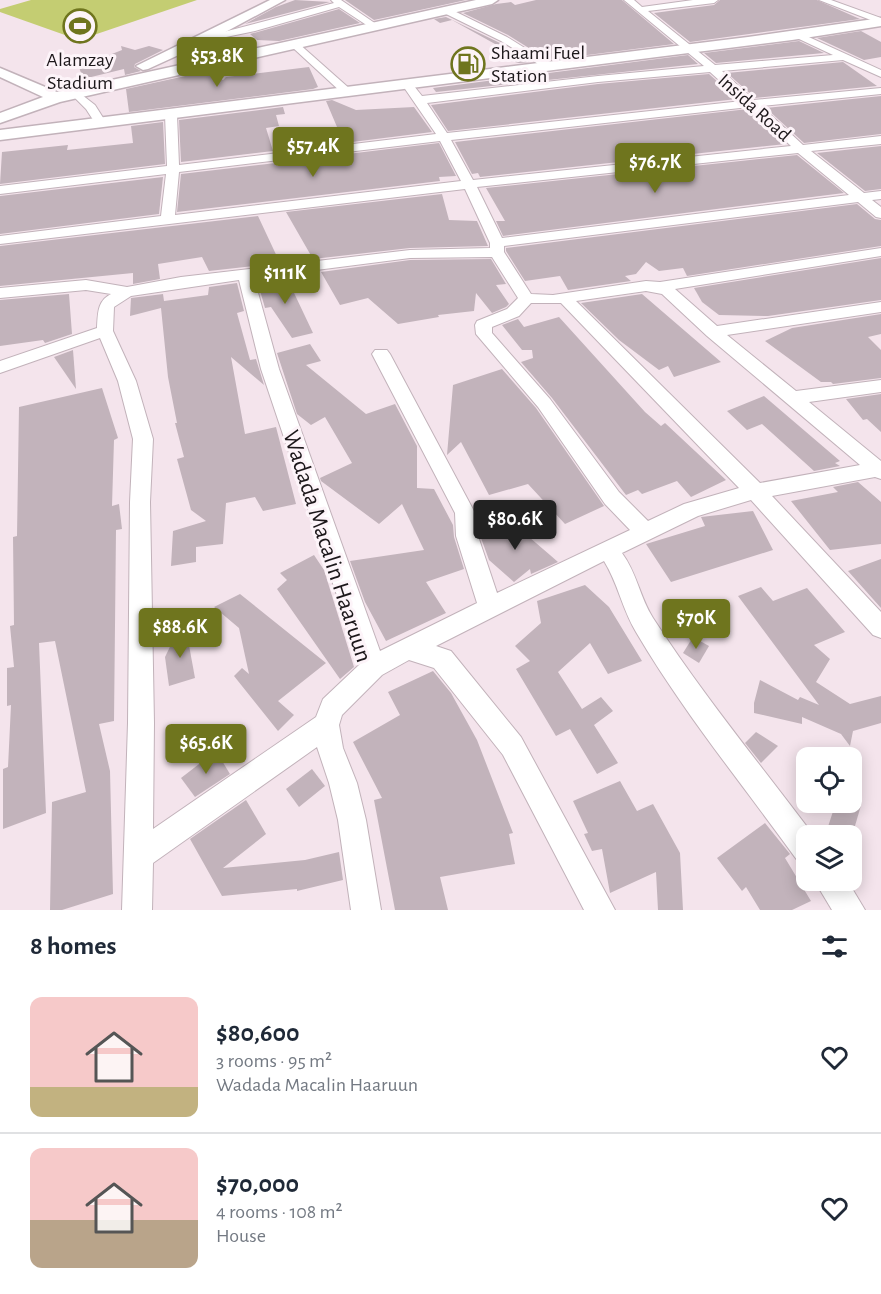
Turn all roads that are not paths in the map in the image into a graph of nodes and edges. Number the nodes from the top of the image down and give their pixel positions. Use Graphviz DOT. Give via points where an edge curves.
graph roads {
  1 [pos="279,0"];
  2 [pos="492,0"];
  3 [pos="628,0"];
  4 [pos="714,0"];
  5 [pos="823,0"];
  6 [pos="343,3"];
  7 [pos="643,9"];
  8 [pos="445,10"];
  9 [pos="881,21"];
  10 [pos="374,26"];
  11 [pos="800,36"];
  12 [pos="202,39"];
  13 [pos="294,44"];
  14 [pos="691,49"];
  15 [pos="845,57"];
  16 [pos="548,65"];
  17 [pos="713,69"];
  18 [pos="0,72"];
  19 [pos="881,74"];
  20 [pos="406,83"];
  21 [pos="346,91"];
  22 [pos="881,91"];
  23 [pos="77,93"];
  24 [pos="57,98"];
  25 [pos="420,100"];
  26 [pos="753,104"];
  27 [pos="171,115"];
  28 [pos="0,118"];
  29 [pos="101,124"];
  30 [pos="0,135"];
  31 [pos="445,137"];
  32 [pos="881,140"];
  33 [pos="800,148"];
  34 [pos="173,170"];
  35 [pos="469,184"];
  36 [pos="0,190"];
  37 [pos="881,195"];
  38 [pos="859,197"];
  39 [pos="881,214"];
  40 [pos="168,218"];
  41 [pos="0,240"];
  42 [pos="497,248"];
  43 [pos="881,252"];
  44 [pos="244,274"];
  45 [pos="660,287"];
  46 [pos="127,292"];
  47 [pos="0,293"];
  48 [pos="526,298"];
  49 [pos="567,298"];
  50 [pos="881,307"];
  51 [pos="105,331"];
  52 [pos="713,332"];
  53 [pos="381,354"];
  54 [pos="0,367"];
  55 [pos="881,386"];
  56 [pos="791,398"];
  57 [pos="880,470"];
  58 [pos="755,491"];
  59 [pos="644,531"];
  60 [pos="608,549"];
  61 [pos="490,608"];
  62 [pos="881,628"];
  63 [pos="407,649"];
  64 [pos="373,667"];
  65 [pos="326,725"];
  66 [pos="796,835"];
  67 [pos="137,856"];
  68 [pos="837,891"];
  69 [pos="136,910"];
  70 [pos="366,910"];
  71 [pos="600,910"];
  72 [pos="850,910"];
  1 -- 12 [label="street"];
  2 -- 8 [label="street"];
  3 -- 7 [label="street, Insida Road"];
  4 -- 7 [label="street"];
  5 -- 9 [label="street"];
  6 -- 10 [label="street"];
  6 -- 12 [label="street"];
  7 -- 14 [label="street, Insida Road"];
  8 -- 10 [label="street"];
  8 -- 16 [label="street"];
  9 -- 11 [label="street"];
  10 -- 13 [label="street"];
  11 -- 14 [label="street"];
  11 -- 15 [label="street"];
  12 -- 24 [label="street" via="156,61"];
  13 -- 21 [label="street"];
  13 -- 23 [label="street"];
  14 -- 16 [label="street"];
  14 -- 17 [label="street, Insida Road"];
  15 -- 17 [label="street"];
  15 -- 19 [label="street"];
  16 -- 20 [label="street"];
  17 -- 25 [label="street"];
  17 -- 26 [label="street, Insida Road"];
  18 -- 24 [label="street"];
  20 -- 21 [label="street"];
  20 -- 25 [label="street"];
  21 -- 27 [label="street"];
  22 -- 26 [label="street"];
  23 -- 24 [label="street"];
  23 -- 29 [label="street"];
  24 -- 28 [label="street"];
  25 -- 31 [label="street"];
  26 -- 31 [label="street"];
  26 -- 33 [label="street, Insida Road"];
  27 -- 29 [label="street"];
  27 -- 34 [label="street"];
  29 -- 30 [label="street"];
  31 -- 34 [label="street"];
  31 -- 35 [label="street"];
  32 -- 33 [label="street"];
  33 -- 35 [label="street"];
  33 -- 38 [label="street, Insida Road"];
  34 -- 36 [label="street"];
  34 -- 40 [label="street"];
  35 -- 40 [label="street"];
  35 -- 42 [label="street"];
  37 -- 38 [label="street"];
  38 -- 39 [label="street, Insida Road"];
  38 -- 42 [label="street"];
  40 -- 41 [label="street"];
  42 -- 44 [label="street"];
  42 -- 48 [label="street"];
  43 -- 45 [label="street"];
  44 -- 46 [label="street"];
  44 -- 64 [label="street, Wadada Macalin Haaruun" via="274,380"];
  45 -- 49 [label="street"];
  45 -- 52 [label="street"];
  46 -- 47 [label="street" via="86,285"];
  46 -- 51 [label="street" via="106,307"];
  48 -- 49 [label="street"];
  48 -- 59 [label="street" via="514,313 483,325 484,334 544,403 612,498"];
  49 -- 58 [label="street"];
  50 -- 52 [label="street"];
  51 -- 54 [label="street"];
  51 -- 67 [label="street" via="127,381 143,440"];
  52 -- 56 [label="street"];
  53 -- 61 [label="street" via="465,513 467,536"];
  55 -- 56 [label="street"];
  56 -- 57 [label="street"];
  57 -- 58 [label="street"];
  58 -- 59 [label="street" via="694,509"];
  58 -- 62 [label="street"];
  59 -- 60 [label="street" via="631,541"];
  60 -- 61 [label="street"];
  60 -- 66 [label="street" via="624,573 643,623"];
  61 -- 63 [label="street"];
  63 -- 64 [label="street"];
  63 -- 71 [label="street" via="442,659 512,746"];
  64 -- 65 [label="street, Wadada Macalin Haaruun" via="332,708"];
  65 -- 67 [label="street"];
  65 -- 70 [label="street" via="352,820"];
  67 -- 69 [label="street"];
  68 -- 72 [label="street"];
}
